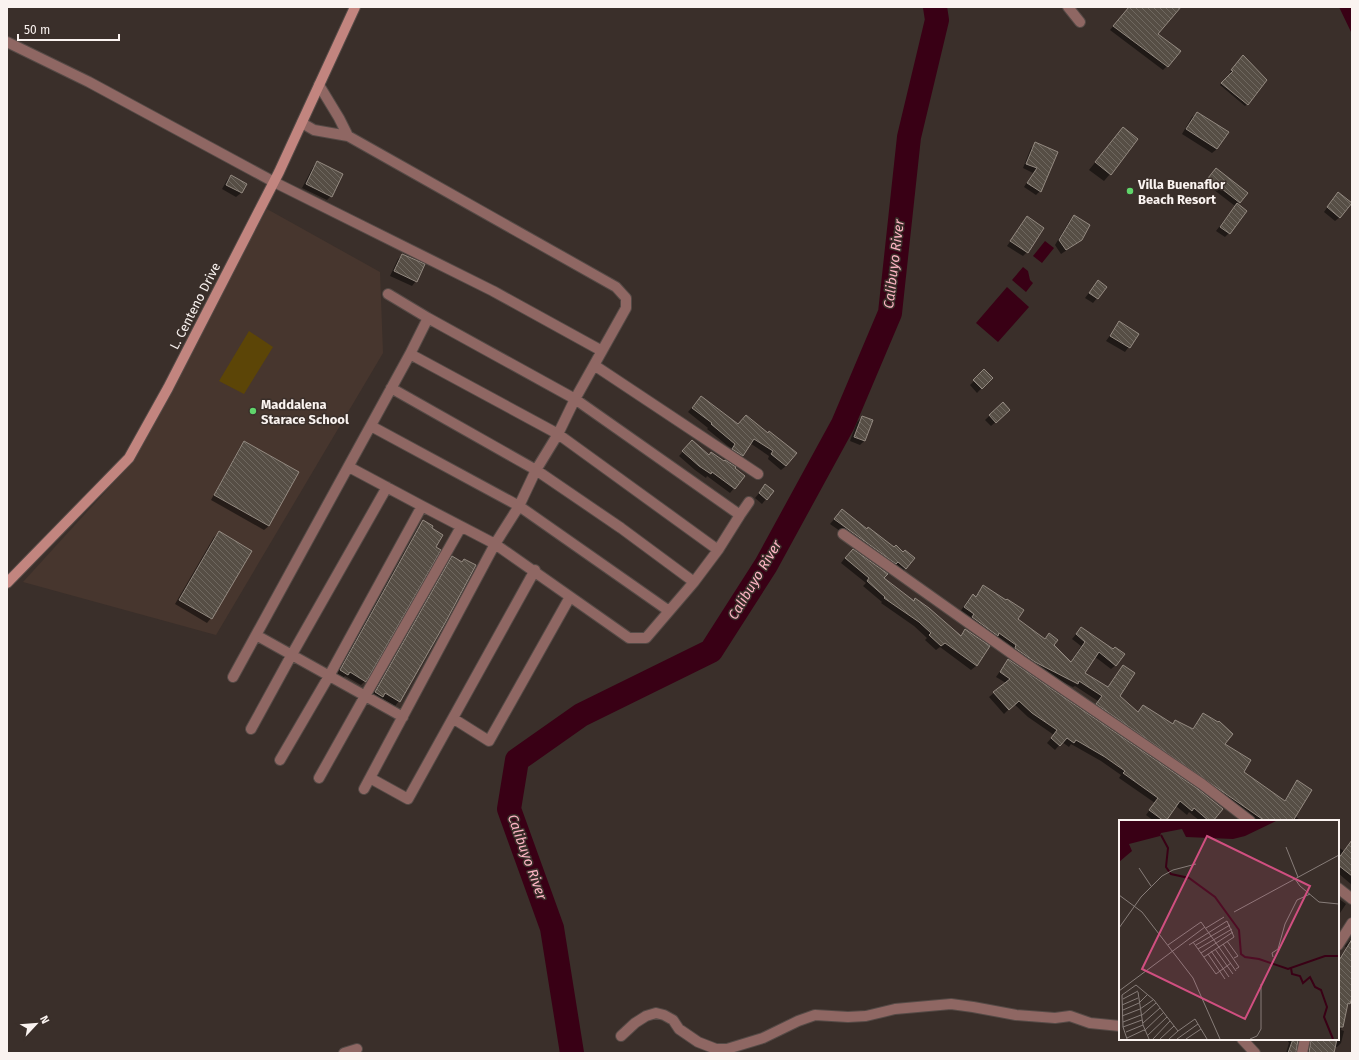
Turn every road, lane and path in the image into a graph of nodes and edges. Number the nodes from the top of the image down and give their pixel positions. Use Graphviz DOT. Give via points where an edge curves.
graph roads {
  1 [pos="355,7"];
  2 [pos="1068,7"];
  3 [pos="1080,22"];
  4 [pos="7,42"];
  5 [pos="319,85"];
  6 [pos="302,123"];
  7 [pos="348,136"];
  8 [pos="274,182"];
  9 [pos="388,294"];
  10 [pos="428,318"];
  11 [pos="602,352"];
  12 [pos="410,354"];
  13 [pos="594,365"];
  14 [pos="391,388"];
  15 [pos="575,399"];
  16 [pos="371,426"];
  17 [pos="558,434"];
  18 [pos="349,467"];
  19 [pos="536,470"];
  20 [pos="758,474"];
  21 [pos="387,486"];
  22 [pos="749,502"];
  23 [pos="422,506"];
  24 [pos="519,506"];
  25 [pos="740,515"];
  26 [pos="461,527"];
  27 [pos="843,534"];
  28 [pos="495,544"];
  29 [pos="718,550"];
  30 [pos="534,570"];
  31 [pos="694,582"];
  32 [pos="7,583"];
  33 [pos="570,597"];
  34 [pos="669,611"];
  35 [pos="256,636"];
  36 [pos="291,656"];
  37 [pos="329,676"];
  38 [pos="233,677"];
  39 [pos="364,696"];
  40 [pos="403,717"];
  41 [pos="454,718"];
  42 [pos="252,729"];
  43 [pos="280,760"];
  44 [pos="319,778"];
  45 [pos="370,778"];
  46 [pos="364,789"];
  47 [pos="1249,820"];
  48 [pos="1339,889"];
  49 [pos="1352,899"];
  50 [pos="1352,923"];
  51 [pos="1339,943"];
  52 [pos="1119,1026"];
  53 [pos="621,1036"];
  54 [pos="1243,1040"];
  55 [pos="1305,1040"];
  56 [pos="357,1049"];
  57 [pos="344,1053"];
  58 [pos="1255,1053"];
  59 [pos="1302,1053"];
  1 -- 5 [label="street, L. Centeno Drive"];
  2 -- 3 [label="street"];
  4 -- 8 [label="street" via="89,82"];
  5 -- 6 [label="street, L. Centeno Drive"];
  5 -- 7 [label="street"];
  6 -- 7 [label="street" via="314,130"];
  6 -- 8 [label="street, L. Centeno Drive"];
  7 -- 11 [label="street" via="616,287 626,298 626,308"];
  8 -- 11 [label="street" via="493,291"];
  8 -- 32 [label="street, L. Centeno Drive" via="129,458"];
  9 -- 10 [label="street"];
  10 -- 12 [label="street"];
  10 -- 15 [label="street"];
  11 -- 13 [label="street"];
  12 -- 14 [label="street"];
  12 -- 17 [label="street"];
  13 -- 15 [label="street"];
  13 -- 20 [label="street"];
  14 -- 16 [label="street"];
  14 -- 19 [label="street"];
  15 -- 17 [label="street"];
  15 -- 25 [label="street"];
  16 -- 18 [label="street"];
  16 -- 24 [label="street"];
  17 -- 19 [label="street"];
  17 -- 29 [label="street"];
  18 -- 21 [label="street"];
  18 -- 35 [label="street"];
  19 -- 24 [label="street"];
  19 -- 31 [label="street"];
  21 -- 23 [label="street"];
  21 -- 36 [label="street"];
  22 -- 25 [label="street"];
  23 -- 26 [label="street"];
  23 -- 37 [label="street"];
  24 -- 28 [label="street"];
  24 -- 34 [label="street"];
  25 -- 29 [label="street"];
  26 -- 28 [label="street"];
  26 -- 39 [label="street"];
  27 -- 47 [label="street" via="1202,784"];
  28 -- 30 [label="street"];
  28 -- 40 [label="street"];
  29 -- 31 [label="street"];
  30 -- 33 [label="street"];
  30 -- 41 [label="street"];
  31 -- 34 [label="street"];
  33 -- 34 [label="street" via="630,638 646,638"];
  33 -- 41 [label="street" via="489,741"];
  35 -- 36 [label="street"];
  35 -- 38 [label="street"];
  36 -- 37 [label="street"];
  36 -- 42 [label="street"];
  37 -- 39 [label="street"];
  37 -- 43 [label="street"];
  39 -- 40 [label="street"];
  39 -- 44 [label="street"];
  40 -- 45 [label="street"];
  41 -- 45 [label="street" via="408,799"];
  45 -- 46 [label="street"];
  48 -- 49 [label="street"];
  50 -- 51 [label="street"];
  52 -- 53 [label="street" via="1090,1023 1070,1016 1055,1018 1016,1015 951,1004 895,1009 866,1016 815,1015 763,1038 727,1049 716,1049 698,1042 679,1029 673,1020 656,1013 635,1023"];
  54 -- 58 [label="street"];
  55 -- 59 [label="street"];
  56 -- 57 [label="street"];
}
